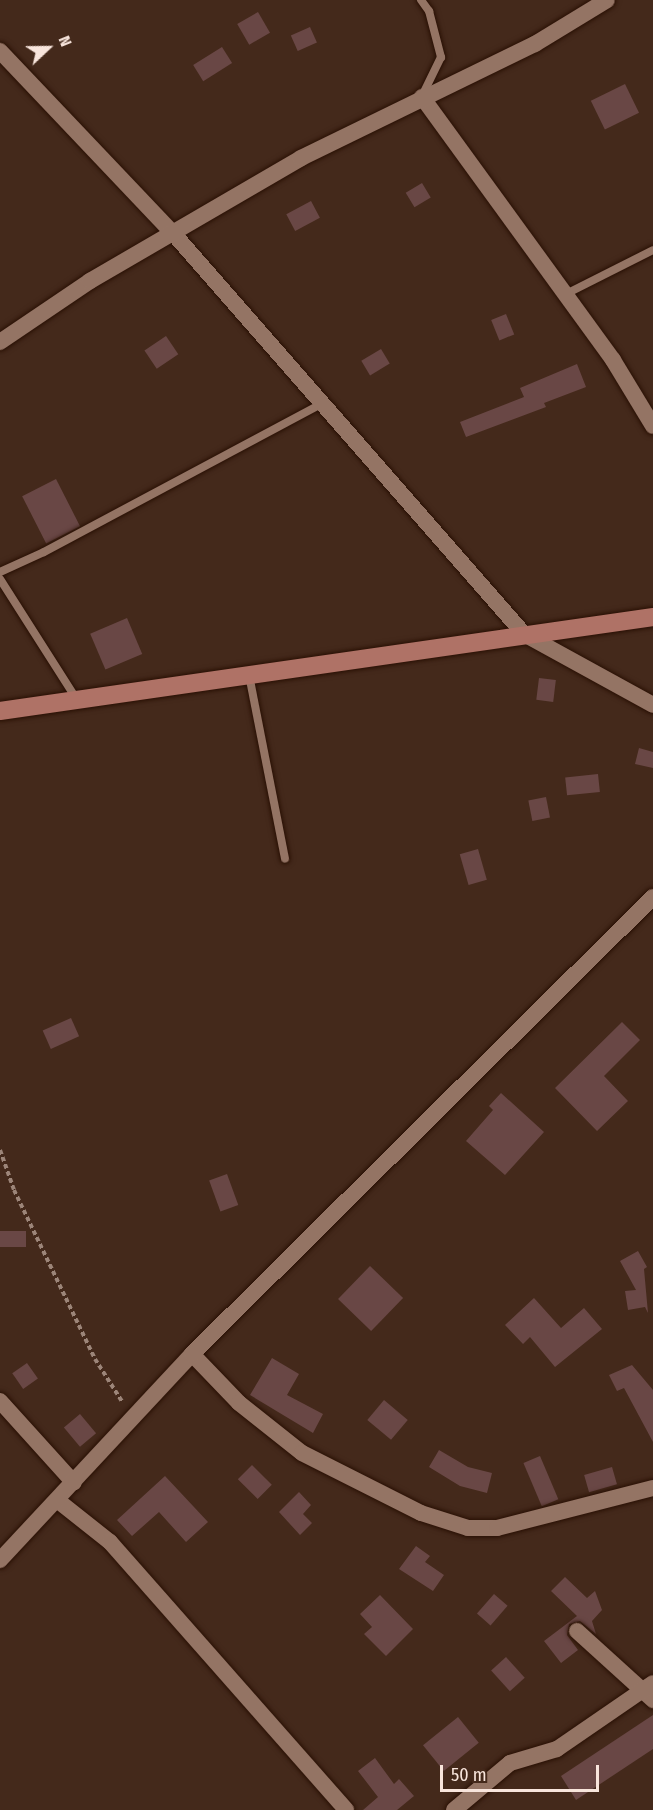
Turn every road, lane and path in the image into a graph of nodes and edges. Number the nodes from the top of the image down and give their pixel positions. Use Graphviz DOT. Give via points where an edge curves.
graph roads {
  1 [pos="421,0"];
  2 [pos="607,0"];
  3 [pos="0,51"];
  4 [pos="422,96"];
  5 [pos="173,233"];
  6 [pos="653,250"];
  7 [pos="566,294"];
  8 [pos="0,342"];
  9 [pos="323,402"];
  10 [pos="653,426"];
  11 [pos="0,572"];
  12 [pos="0,579"];
  13 [pos="653,617"];
  14 [pos="524,634"];
  15 [pos="249,674"];
  16 [pos="77,700"];
  17 [pos="653,705"];
  18 [pos="0,711"];
  19 [pos="285,858"];
  20 [pos="653,897"];
  21 [pos="0,1150"];
  22 [pos="192,1354"];
  23 [pos="0,1401"];
  24 [pos="133,1419"];
  25 [pos="74,1483"];
  26 [pos="653,1488"];
  27 [pos="57,1500"];
  28 [pos="0,1560"];
  29 [pos="577,1631"];
  30 [pos="649,1691"];
  31 [pos="346,1810"];
  32 [pos="454,1810"];
  1 -- 4 [label="lane" via="429,11 441,57"];
  2 -- 4 [label="street" via="535,44"];
  3 -- 5 [label="street"];
  4 -- 5 [label="street" via="301,158"];
  4 -- 7 [label="street"];
  5 -- 8 [label="street" via="90,281"];
  5 -- 9 [label="street"];
  6 -- 7 [label="lane"];
  7 -- 10 [label="street"];
  9 -- 11 [label="lane"];
  9 -- 14 [label="street"];
  12 -- 16 [label="lane"];
  13 -- 14 [label="street"];
  14 -- 15 [label="street"];
  14 -- 17 [label="street"];
  15 -- 16 [label="street"];
  15 -- 19 [label="lane"];
  16 -- 18 [label="street"];
  20 -- 22 [label="street"];
  21 -- 24 [label="path" via="14,1190 95,1359"];
  22 -- 24 [label="street"];
  22 -- 26 [label="street" via="239,1403 302,1453 421,1513 468,1528 497,1528"];
  23 -- 25 [label="street"];
  24 -- 25 [label="street"];
  25 -- 27 [label="street"];
  27 -- 28 [label="street"];
  27 -- 31 [label="street" via="110,1542"];
  29 -- 30 [label="street"];
  30 -- 32 [label="street" via="557,1749 510,1763"];
}
